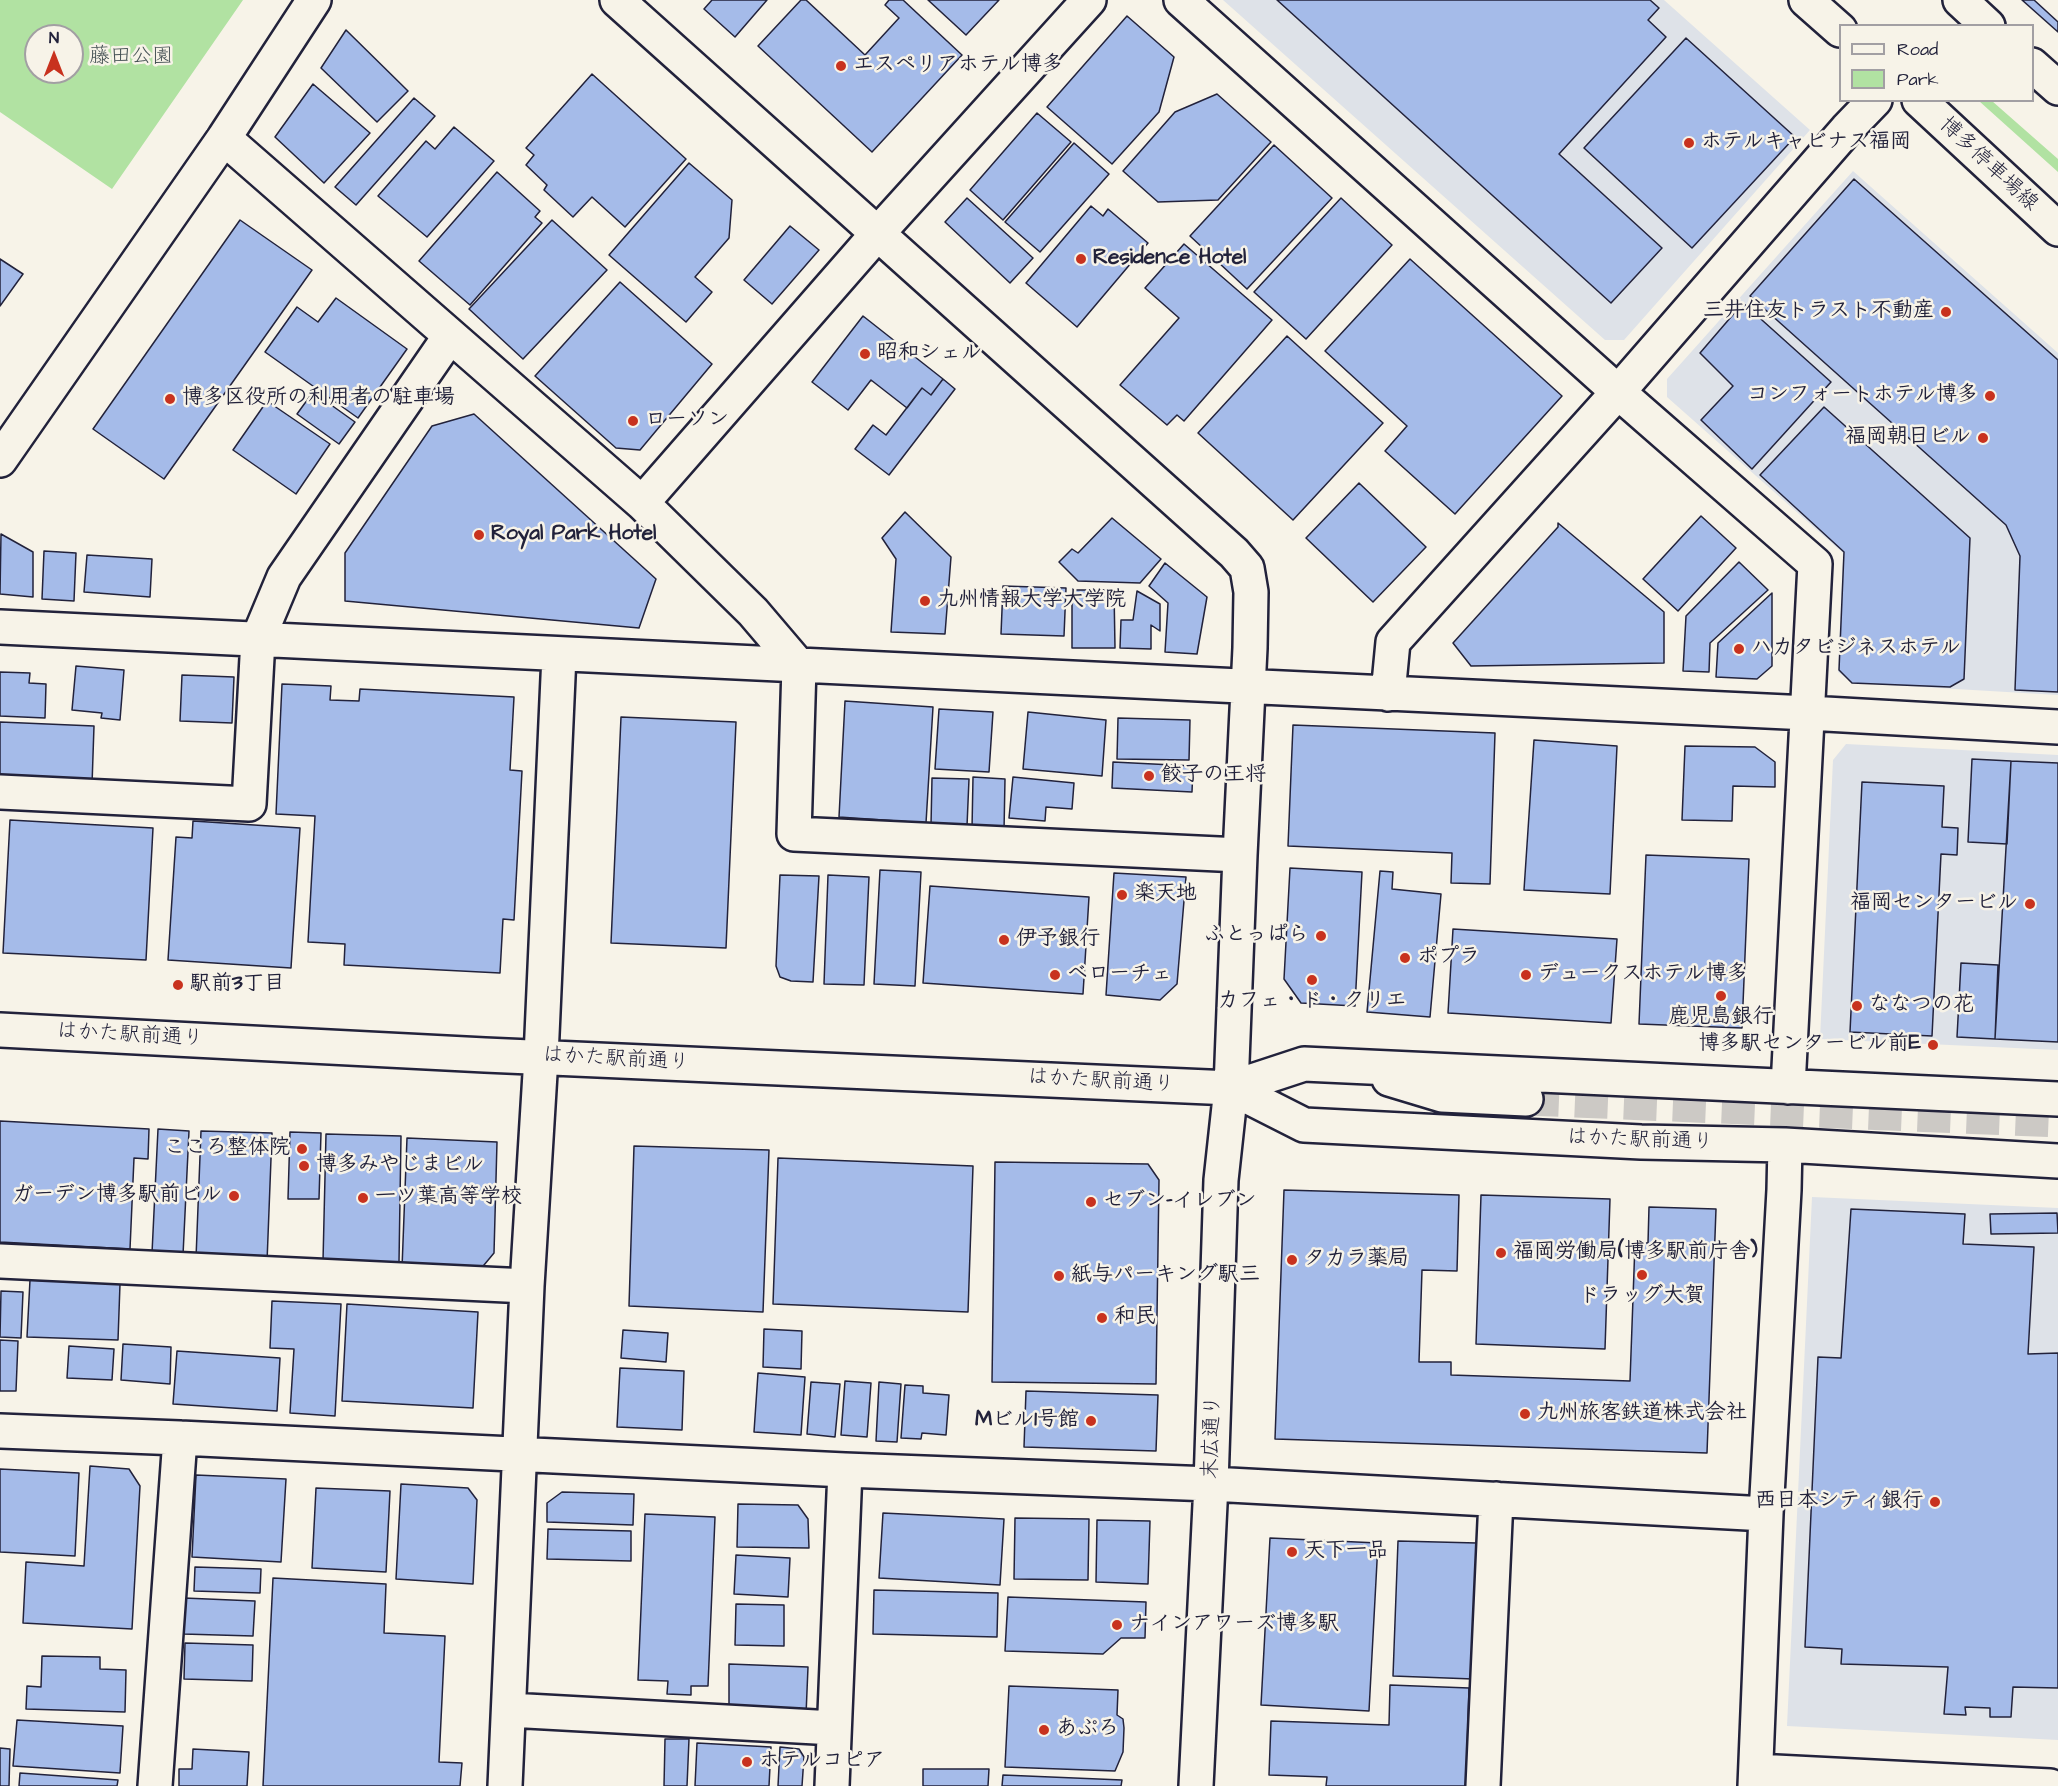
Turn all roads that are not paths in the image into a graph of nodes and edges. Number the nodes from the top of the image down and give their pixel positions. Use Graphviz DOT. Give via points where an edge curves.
graph roads {
  1 [pos="314,0"];
  2 [pos="616,0"];
  3 [pos="1089,0"];
  4 [pos="1181,0"];
  5 [pos="1806,0"];
  6 [pos="1960,0"];
  7 [pos="1986,24"];
  8 [pos="1839,29"];
  9 [pos="2034,67"];
  10 [pos="2058,88"];
  11 [pos="1873,102"];
  12 [pos="1921,102"];
  13 [pos="224,138"];
  14 [pos="2058,229"];
  15 [pos="878,233"];
  16 [pos="450,336"];
  17 [pos="1618,392"];
  18 [pos="0,460"];
  19 [pos="642,503"];
  20 [pos="0,627"];
  21 [pos="258,639"];
  22 [pos="559,655"];
  23 [pos="799,666"];
  24 [pos="1248,687"];
  25 [pos="1388,694"];
  26 [pos="1808,713"];
  27 [pos="2058,727"];
  28 [pos="0,792"];
  29 [pos="1240,855"];
  30 [pos="0,1030"];
  31 [pos="541,1057"];
  32 [pos="1341,1064"];
  33 [pos="1788,1087"];
  34 [pos="1232,1088"];
  35 [pos="1526,1099"];
  36 [pos="2058,1099"];
  37 [pos="1820,1125"];
  38 [pos="1641,1142"];
  39 [pos="1785,1145"];
  40 [pos="2058,1161"];
  41 [pos="0,1261"];
  42 [pos="527,1286"];
  43 [pos="0,1431"];
  44 [pos="180,1438"];
  45 [pos="519,1454"];
  46 [pos="845,1470"];
  47 [pos="1211,1484"];
  48 [pos="1496,1499"];
  49 [pos="1766,1514"];
  50 [pos="509,1710"];
  51 [pos="834,1728"];
  52 [pos="1755,1779"];
  53 [pos="155,1786"];
  54 [pos="506,1786"];
  55 [pos="832,1786"];
  56 [pos="1196,1786"];
  57 [pos="1484,1786"];
  58 [pos="2050,1786"];
  1 -- 13 [label="street"];
  2 -- 15 [label="street, 末広通り"];
  3 -- 15 [label="street"];
  4 -- 17 [label="street"];
  5 -- 8 [label="street"];
  6 -- 7 [label="street"];
  9 -- 10 [label="street"];
  11 -- 17 [label="street"];
  12 -- 14 [label="street, 博多停車場線"];
  13 -- 16 [label="street"];
  13 -- 18 [label="street"];
  15 -- 19 [label="street"];
  15 -- 24 [label="street, 末広通り" via="1247,568 1251,592"];
  16 -- 19 [label="street"];
  16 -- 21 [label="street" via="284,577"];
  17 -- 25 [label="street" via="1393,642"];
  17 -- 26 [label="street" via="1815,564"];
  19 -- 23 [label="street" via="753,612"];
  20 -- 21 [label="street"];
  21 -- 22 [label="street"];
  21 -- 28 [label="street" via="249,804"];
  22 -- 23 [label="street"];
  22 -- 31 [label="street"];
  23 -- 24 [label="street"];
  23 -- 29 [label="street" via="794,834"];
  24 -- 25 [label="street"];
  24 -- 29 [label="street, 末広通り"];
  25 -- 26 [label="street"];
  26 -- 27 [label="street"];
  26 -- 33 [label="street"];
  29 -- 34 [label="street, 末広通り"];
  30 -- 31 [label="street, はかた駅前通り"];
  31 -- 34 [label="street, はかた駅前通り"];
  31 -- 42 [label="street"];
  32 -- 33 [label="street, はかた駅前通り"];
  32 -- 34 [label="street, はかた駅前通り" via="1304,1064"];
  32 -- 35 [label="street" via="1442,1095"];
  33 -- 36 [label="street, はかた駅前通り"];
  34 -- 38 [label="street, はかた駅前通り" via="1304,1125"];
  34 -- 47 [label="street, 末広通り" via="1221,1180"];
  37 -- 38 [label="street" via="1683,1124"];
  38 -- 39 [label="street, はかた駅前通り"];
  39 -- 40 [label="street, はかた駅前通り"];
  39 -- 49 [label="street"];
  41 -- 42 [label="street"];
  42 -- 45 [label="street"];
  43 -- 44 [label="street"];
  44 -- 45 [label="street"];
  44 -- 53 [label="street"];
  45 -- 46 [label="street"];
  45 -- 50 [label="street"];
  46 -- 47 [label="street"];
  46 -- 51 [label="street"];
  47 -- 48 [label="street"];
  47 -- 56 [label="street, 末広通り"];
  48 -- 49 [label="street"];
  48 -- 57 [label="street"];
  49 -- 52 [label="street"];
  50 -- 51 [label="street"];
  50 -- 54 [label="street"];
  51 -- 55 [label="street"];
  52 -- 58 [label="street"];
}
